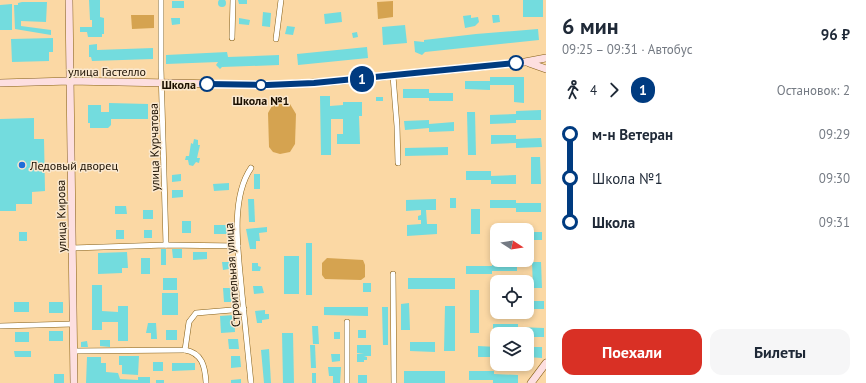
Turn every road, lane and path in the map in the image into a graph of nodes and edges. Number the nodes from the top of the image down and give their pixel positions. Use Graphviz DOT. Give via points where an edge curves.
graph roads {
  1 [pos="69,0"];
  2 [pos="161,0"];
  3 [pos="233,0"];
  4 [pos="281,0"];
  5 [pos="232,38"];
  6 [pos="276,39"];
  7 [pos="546,58"];
  8 [pos="525,62"];
  9 [pos="546,69"];
  10 [pos="392,76"];
  11 [pos="70,81"];
  12 [pos="162,82"];
  13 [pos="0,83"];
  14 [pos="398,163"];
  15 [pos="251,168"];
  16 [pos="166,245"];
  17 [pos="238,246"];
  18 [pos="72,248"];
  19 [pos="393,274"];
  20 [pos="244,309"];
  21 [pos="347,322"];
  22 [pos="73,324"];
  23 [pos="0,326"];
  24 [pos="185,350"];
  25 [pos="74,351"];
  26 [pos="546,363"];
  27 [pos="206,382"];
  28 [pos="74,383"];
  29 [pos="251,383"];
  30 [pos="347,383"];
  31 [pos="394,383"];
  32 [pos="531,383"];
  1 -- 11 [label="main road, улица Кирова"];
  2 -- 12 [label="street, улица Курчатова"];
  3 -- 5 [label="street"];
  4 -- 6 [label="street"];
  7 -- 8 [label="main road, улица Гастелло"];
  8 -- 9 [label="main road"];
  8 -- 10 [label="main road, улица Гастелло"];
  10 -- 12 [label="main road, улица Гастелло" via="275,85"];
  10 -- 14 [label="street"];
  11 -- 12 [label="main road, улица Гастелло"];
  11 -- 13 [label="main road, улица Гастелло"];
  11 -- 18 [label="main road, улица Кирова"];
  12 -- 16 [label="street, улица Курчатова"];
  15 -- 17 [label="street, Строительная улица" via="240,198"];
  16 -- 17 [label="street"];
  16 -- 18 [label="street"];
  17 -- 20 [label="street, Строительная улица"];
  18 -- 22 [label="main road, улица Кирова"];
  19 -- 31 [label="street"];
  20 -- 24 [label="street" via="196,313 189,322"];
  20 -- 29 [label="street, Строительная улица"];
  21 -- 30 [label="street"];
  22 -- 23 [label="street"];
  22 -- 25 [label="main road, улица Кирова"];
  24 -- 25 [label="street"];
  24 -- 27 [label="street" via="200,357"];
  25 -- 28 [label="main road, улица Кирова"];
  26 -- 32 [label="main road"];
}
